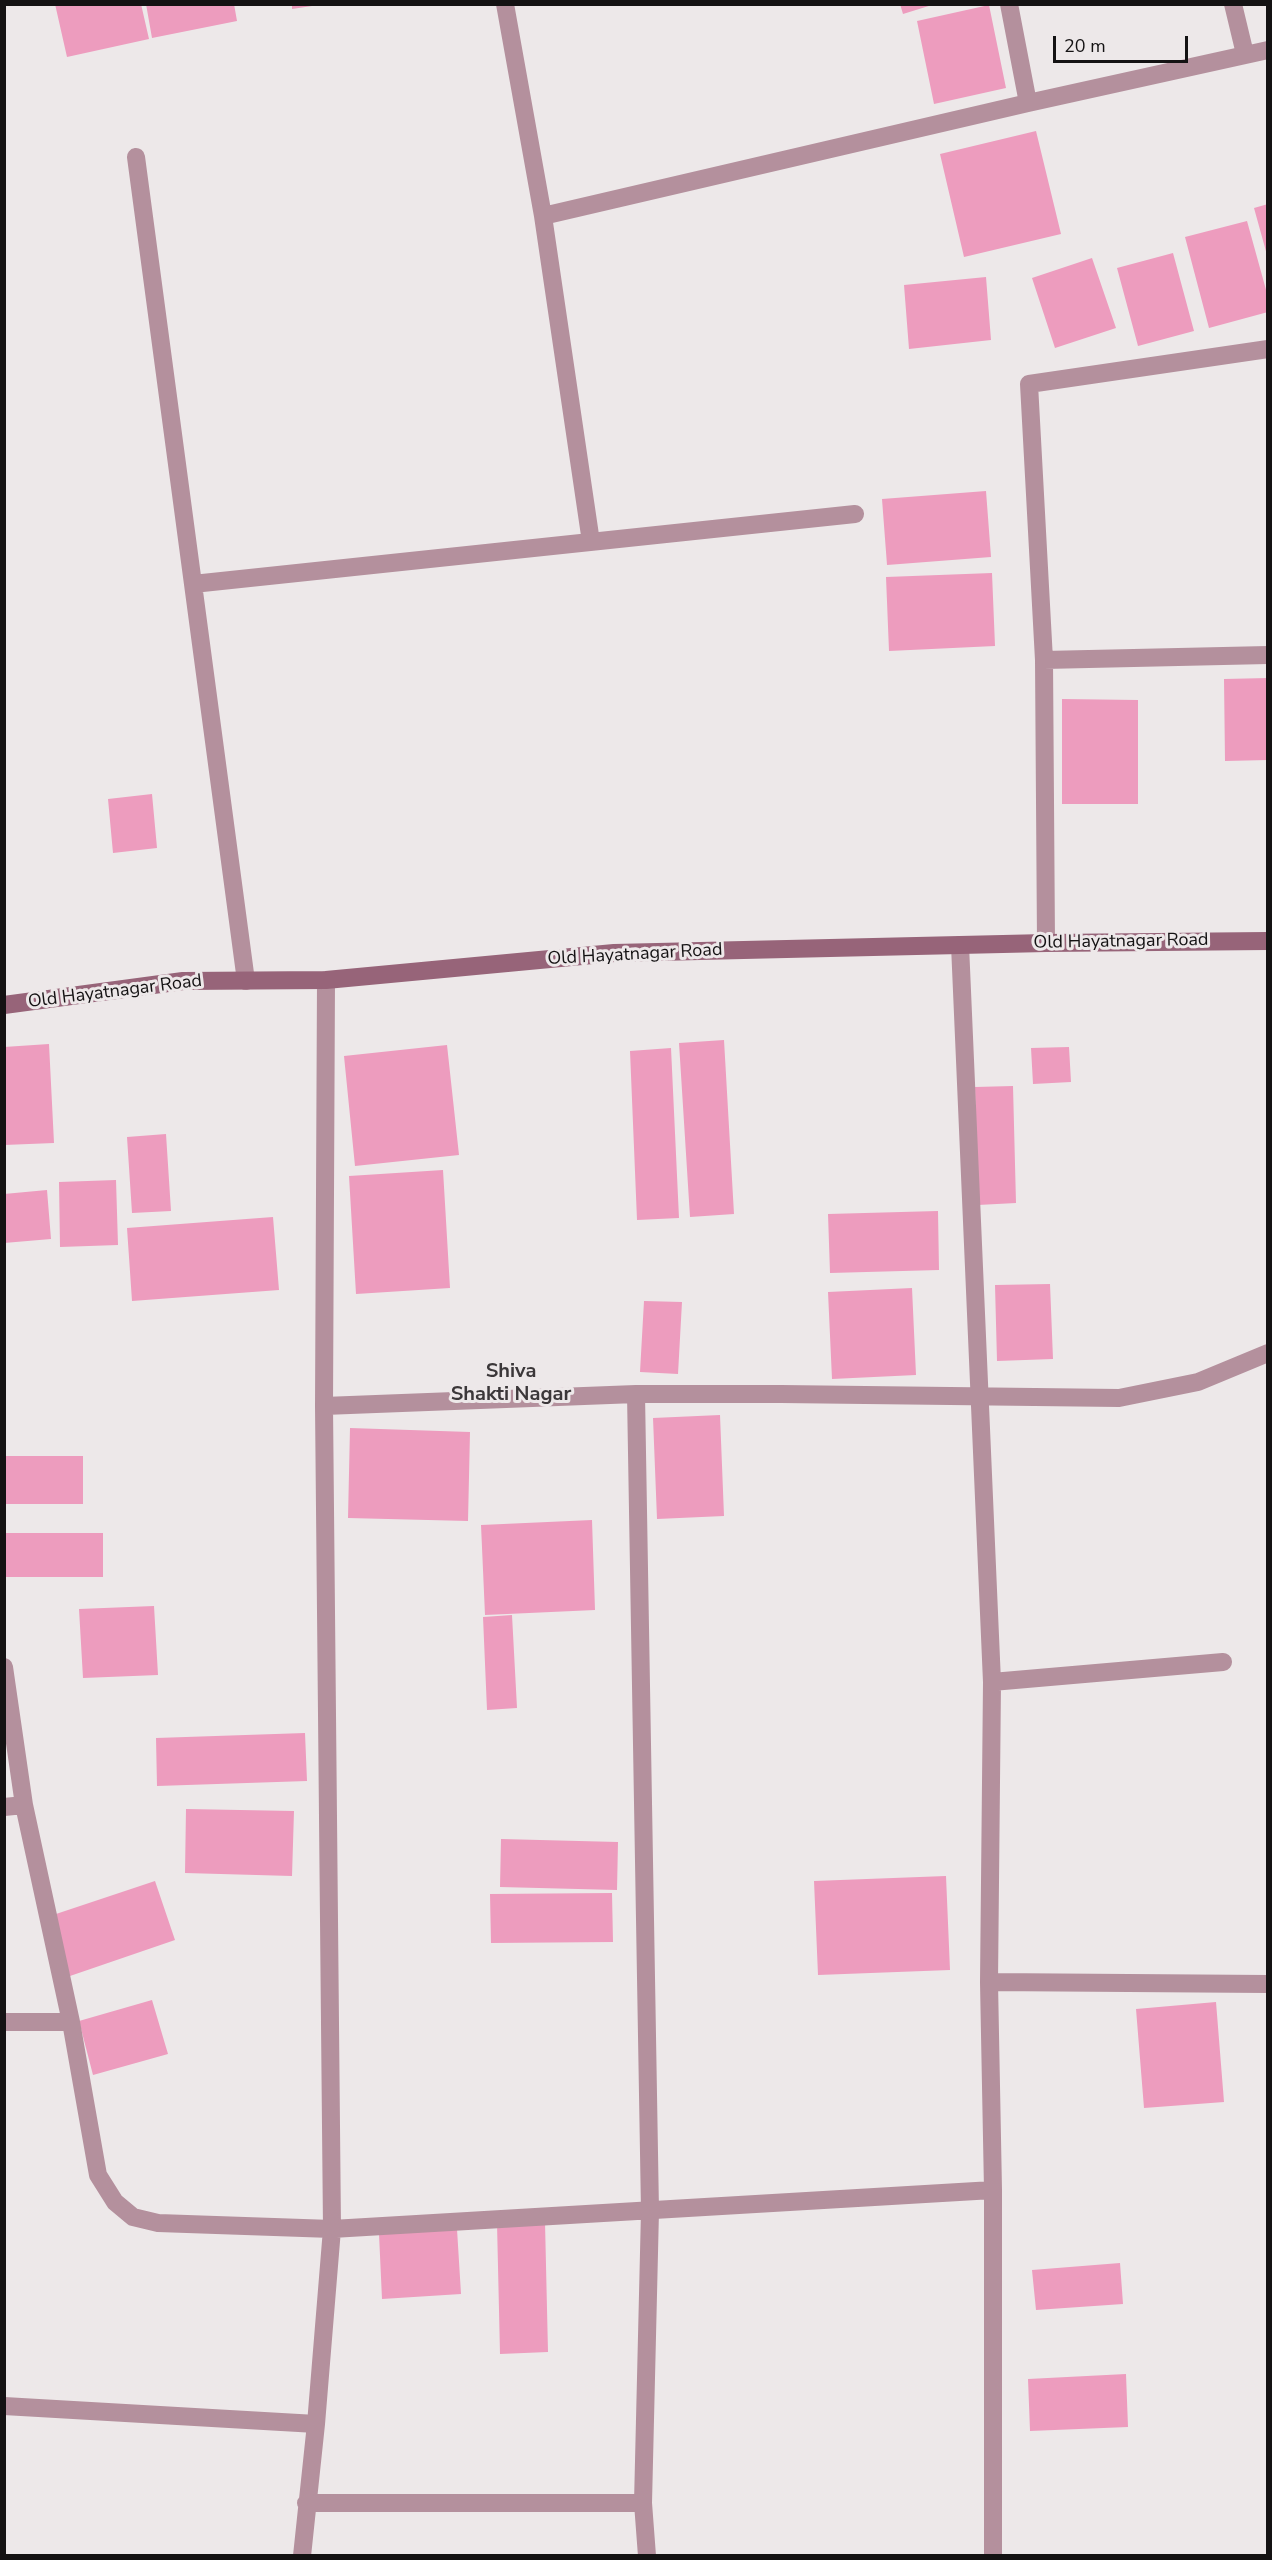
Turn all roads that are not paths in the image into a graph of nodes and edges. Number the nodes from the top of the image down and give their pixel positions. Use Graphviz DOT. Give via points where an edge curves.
graph roads {
  1 [pos="505,4"];
  2 [pos="1009,4"];
  3 [pos="1233,4"];
  4 [pos="1268,50"];
  5 [pos="1245,54"];
  6 [pos="1028,103"];
  7 [pos="136,157"];
  8 [pos="543,216"];
  9 [pos="1268,349"];
  10 [pos="855,514"];
  11 [pos="591,542"];
  12 [pos="193,584"];
  13 [pos="1268,655"];
  14 [pos="1044,660"];
  15 [pos="1268,941"];
  16 [pos="1046,943"];
  17 [pos="960,945"];
  18 [pos="326,980"];
  19 [pos="246,981"];
  20 [pos="4,1005"];
  21 [pos="1268,1353"];
  22 [pos="636,1394"];
  23 [pos="978,1398"];
  24 [pos="324,1406"];
  25 [pos="1223,1662"];
  26 [pos="4,1667"];
  27 [pos="992,1683"];
  28 [pos="24,1805"];
  29 [pos="4,1808"];
  30 [pos="989,1982"];
  31 [pos="1268,1984"];
  32 [pos="4,2022"];
  33 [pos="71,2022"];
  34 [pos="993,2190"];
  35 [pos="650,2211"];
  36 [pos="332,2229"];
  37 [pos="4,2406"];
  38 [pos="316,2424"];
  39 [pos="306,2503"];
  40 [pos="643,2503"];
  41 [pos="302,2556"];
  42 [pos="648,2556"];
  43 [pos="993,2556"];
  1 -- 8 [label="street"];
  2 -- 6 [label="street"];
  3 -- 5 [label="street"];
  4 -- 5 [label="street"];
  5 -- 6 [label="street"];
  6 -- 8 [label="street"];
  7 -- 12 [label="street"];
  8 -- 11 [label="street"];
  9 -- 14 [label="street" via="1029,384"];
  10 -- 11 [label="street"];
  11 -- 12 [label="street"];
  12 -- 19 [label="street"];
  13 -- 14 [label="street"];
  14 -- 16 [label="street"];
  15 -- 16 [label="street, Old Hayatnagar Road"];
  16 -- 17 [label="street, Old Hayatnagar Road"];
  17 -- 18 [label="street, Old Hayatnagar Road" via="614,953"];
  17 -- 23 [label="street"];
  18 -- 19 [label="street, Old Hayatnagar Road"];
  18 -- 24 [label="street"];
  19 -- 20 [label="street, Old Hayatnagar Road" via="183,981"];
  21 -- 23 [label="street" via="1198,1382 1119,1398"];
  22 -- 23 [label="street"];
  22 -- 24 [label="street"];
  22 -- 35 [label="street"];
  23 -- 27 [label="street"];
  24 -- 36 [label="street"];
  25 -- 27 [label="street"];
  26 -- 28 [label="street"];
  27 -- 30 [label="street"];
  28 -- 29 [label="street"];
  28 -- 33 [label="street"];
  30 -- 31 [label="street"];
  30 -- 34 [label="street"];
  32 -- 33 [label="street"];
  33 -- 36 [label="street" via="98,2175 115,2202 133,2217 158,2223"];
  34 -- 35 [label="street"];
  34 -- 43 [label="street"];
  35 -- 36 [label="street"];
  35 -- 40 [label="street"];
  36 -- 38 [label="street"];
  37 -- 38 [label="street"];
  38 -- 39 [label="street"];
  39 -- 40 [label="street"];
  39 -- 41 [label="street"];
  40 -- 42 [label="street"];
}
